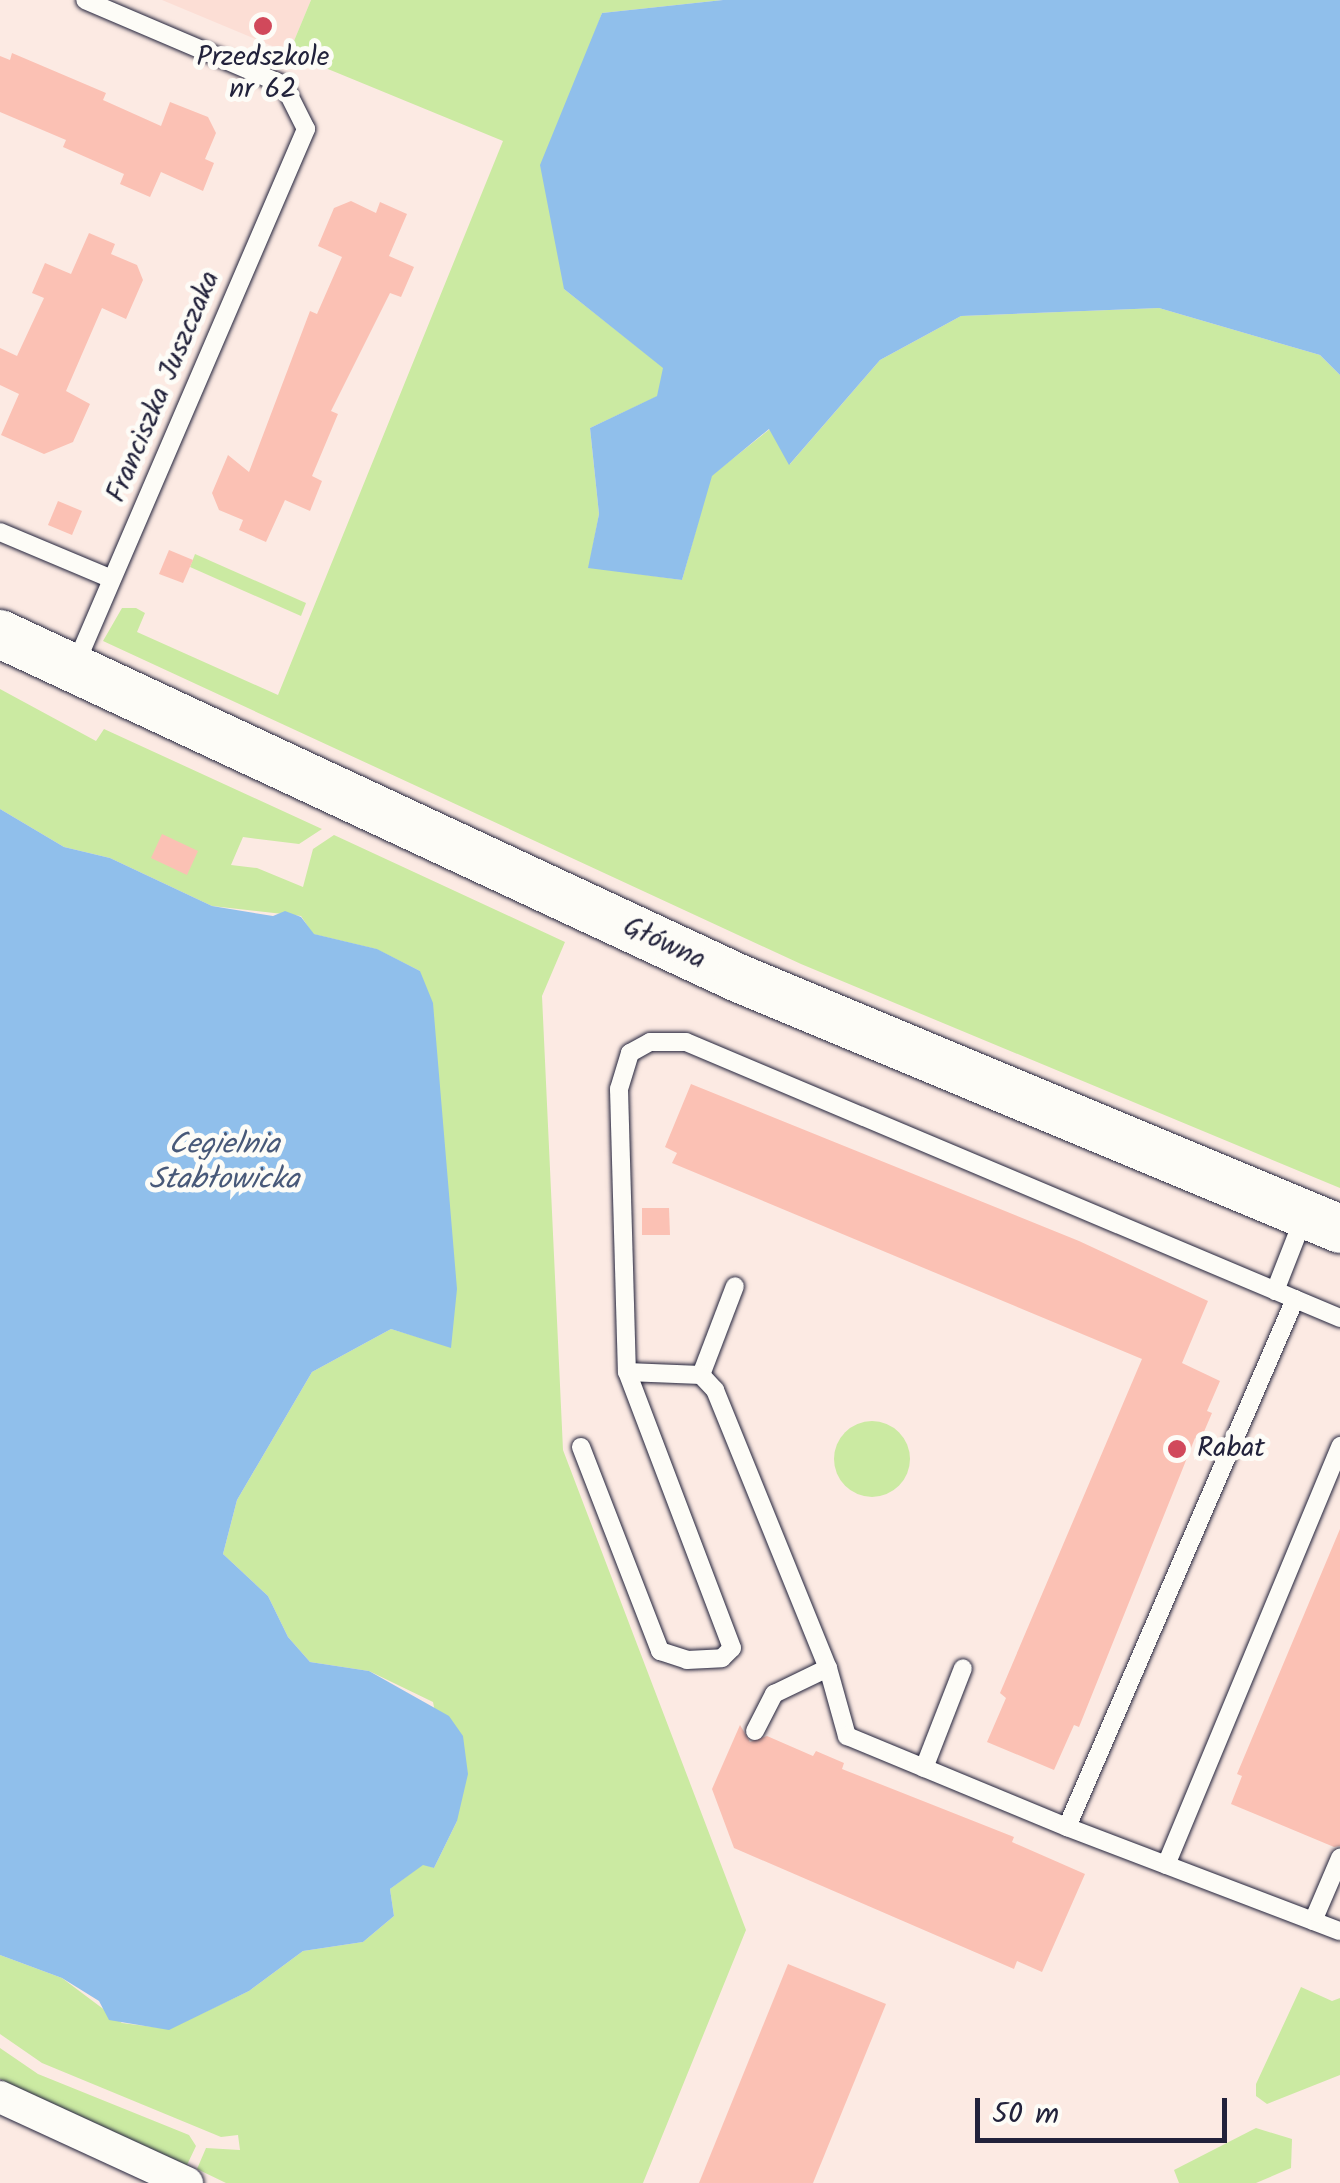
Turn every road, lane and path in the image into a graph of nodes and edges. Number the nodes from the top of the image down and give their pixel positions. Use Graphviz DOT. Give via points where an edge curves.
graph roads {
  1 [pos="85,0"];
  2 [pos="0,532"];
  3 [pos="112,579"];
  4 [pos="0,634"];
  5 [pos="74,668"];
  6 [pos="1322,1221"];
  7 [pos="736,1286"];
  8 [pos="1275,1291"];
  9 [pos="1295,1298"];
  10 [pos="1340,1318"];
  11 [pos="627,1372"];
  12 [pos="701,1375"];
  13 [pos="1340,1446"];
  14 [pos="581,1448"];
  15 [pos="828,1668"];
  16 [pos="963,1668"];
  17 [pos="755,1731"];
  18 [pos="924,1768"];
  19 [pos="1067,1827"];
  20 [pos="1340,1858"];
  21 [pos="1166,1865"];
  22 [pos="1313,1921"];
  23 [pos="1340,1931"];
  24 [pos="0,2097"];
  25 [pos="187,2183"];
  1 -- 3 [label="lane, Franciszka Juszczaka" via="284,85 306,129"];
  2 -- 3 [label="lane"];
  3 -- 5 [label="lane, Franciszka Juszczaka"];
  4 -- 5 [label="street, Główna"];
  5 -- 6 [label="street, Główna" via="738,978"];
  6 -- 8 [label="lane"];
  7 -- 12 [label="lane"];
  8 -- 9 [label="lane"];
  8 -- 11 [label="lane" via="668,1039 630,1053 618,1089"];
  9 -- 10 [label="lane"];
  9 -- 19 [label="lane"];
  11 -- 12 [label="lane"];
  11 -- 14 [label="lane" via="732,1648 722,1658 686,1660 660,1651"];
  12 -- 15 [label="lane" via="715,1390"];
  13 -- 21 [label="lane"];
  15 -- 17 [label="lane" via="774,1694"];
  15 -- 18 [label="lane" via="847,1736"];
  16 -- 18 [label="lane"];
  18 -- 19 [label="lane"];
  19 -- 21 [label="lane"];
  20 -- 22 [label="lane"];
  21 -- 22 [label="lane"];
  22 -- 23 [label="lane"];
  24 -- 25 [label="street"];
}
